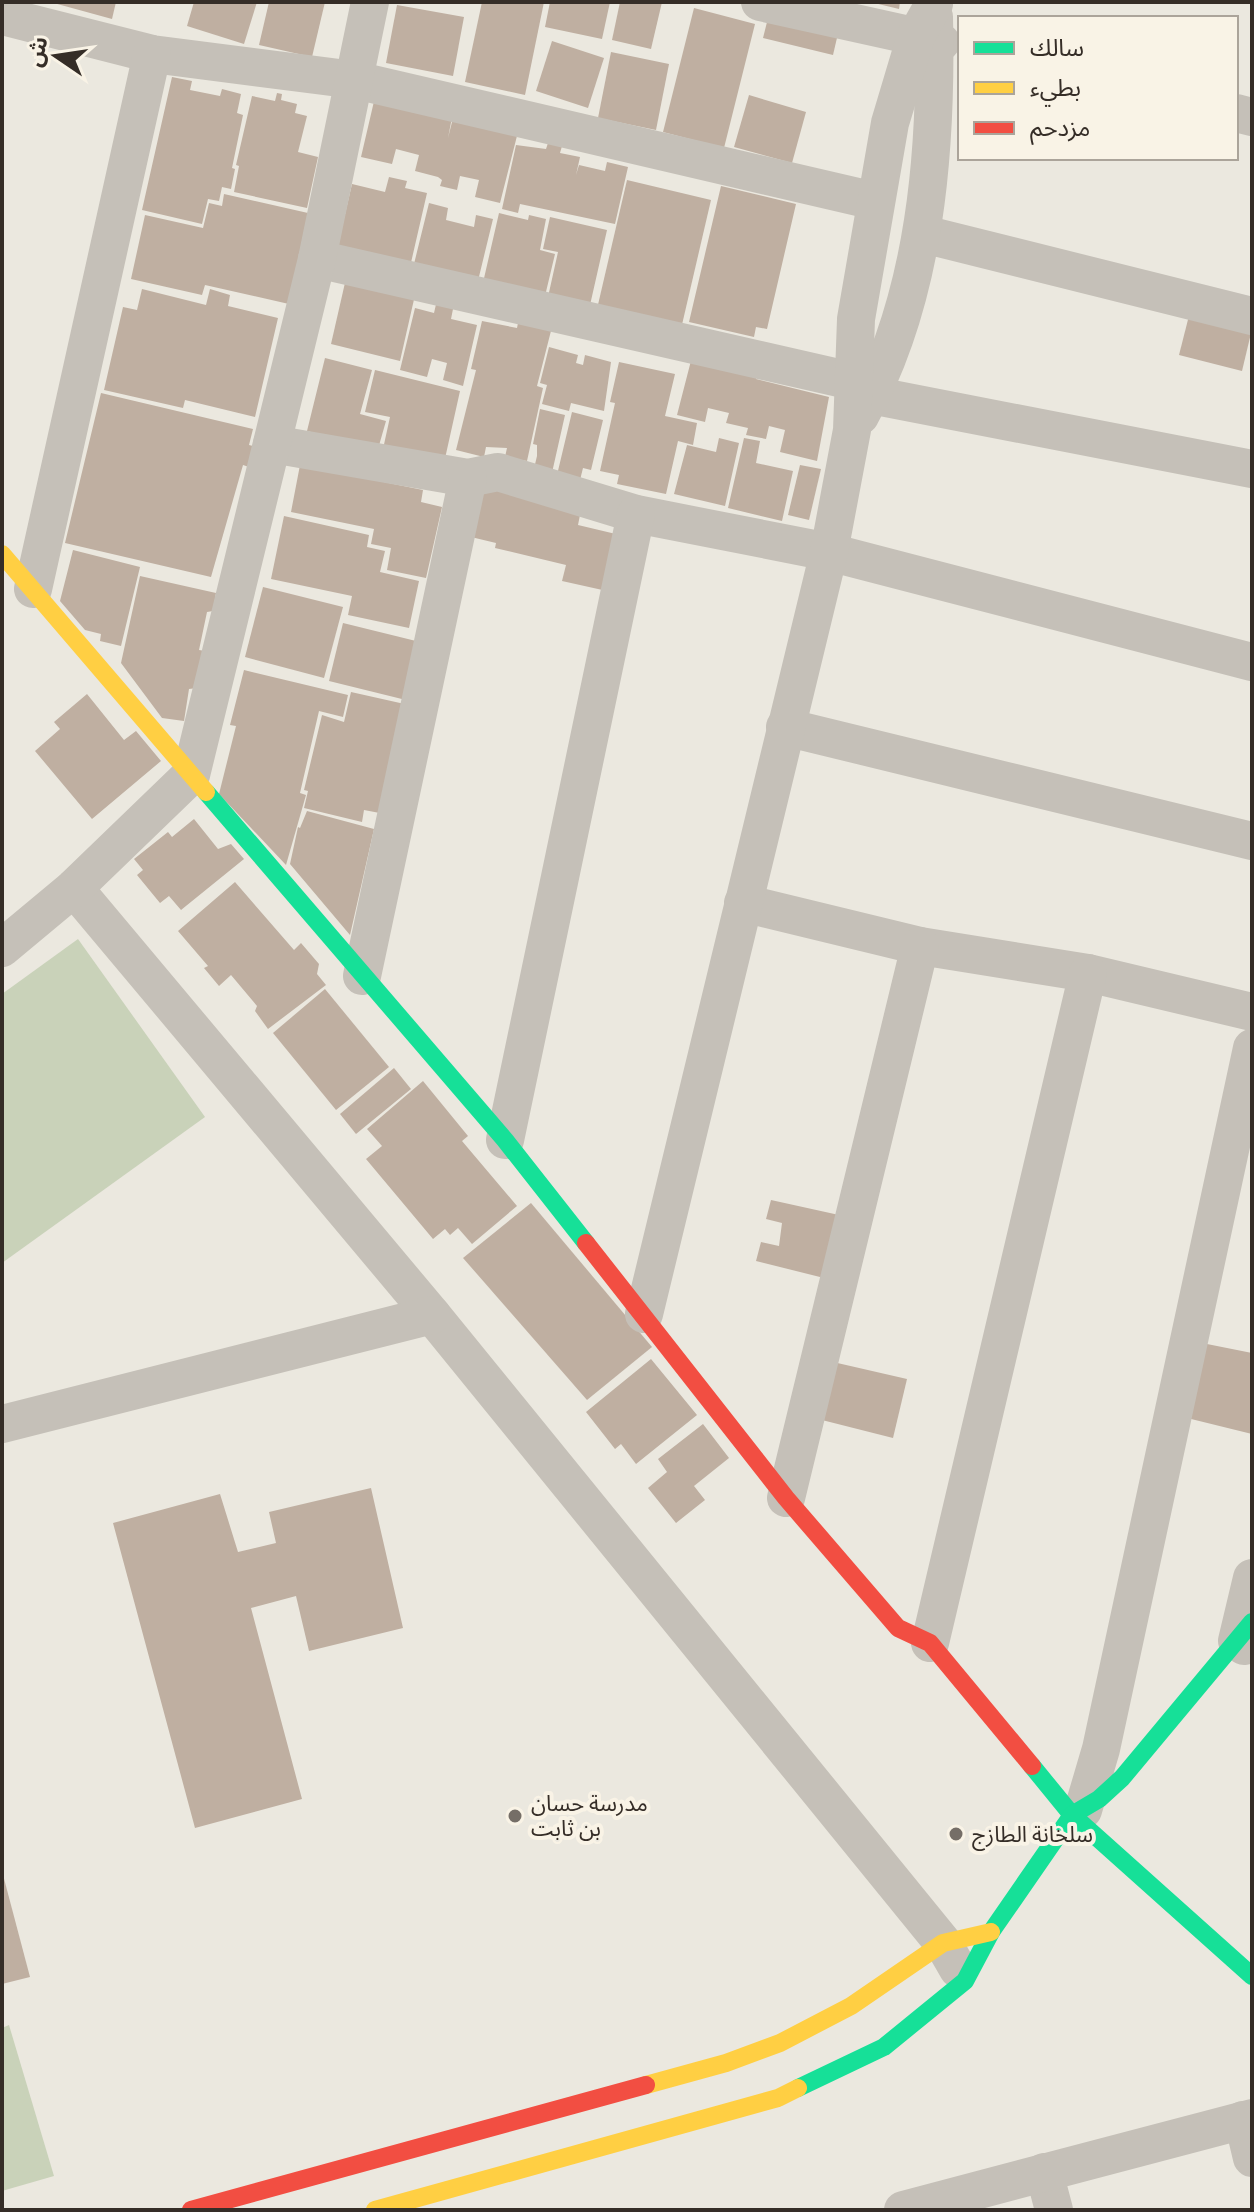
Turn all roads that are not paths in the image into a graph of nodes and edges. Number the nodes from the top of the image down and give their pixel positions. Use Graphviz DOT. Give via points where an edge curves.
graph roads {
  1 [pos="370,2"];
  2 [pos="760,2"];
  3 [pos="2,16"];
  4 [pos="936,26"];
  5 [pos="152,54"];
  6 [pos="355,80"];
  7 [pos="875,201"];
  8 [pos="923,234"];
  9 [pos="317,259"];
  10 [pos="1252,316"];
  11 [pos="862,388"];
  12 [pos="272,444"];
  13 [pos="1252,469"];
  14 [pos="468,478"];
  15 [pos="636,514"];
  16 [pos="829,552"];
  17 [pos="2,554"];
  18 [pos="33,589"];
  19 [pos="1252,662"];
  20 [pos="785,727"];
  21 [pos="191,775"];
  22 [pos="1252,841"];
  23 [pos="74,888"];
  24 [pos="743,903"];
  25 [pos="6,936"];
  26 [pos="920,946"];
  27 [pos="1088,973"];
  28 [pos="362,976"];
  29 [pos="1252,1012"];
  30 [pos="1252,1048"];
  31 [pos="505,1140"];
  32 [pos="644,1314"];
  33 [pos="432,1315"];
  34 [pos="2,1424"];
  35 [pos="786,1498"];
  36 [pos="1252,1578"];
  37 [pos="1247,1638"];
  38 [pos="930,1643"];
  39 [pos="1078,1813"];
  40 [pos="991,1932"];
  41 [pos="943,1943"];
  42 [pos="1252,1977"];
  43 [pos="965,1981"];
  44 [pos="1247,2119"];
  45 [pos="1252,2158"];
  46 [pos="1044,2172"];
  47 [pos="388,2208"];
  48 [pos="191,2210"];
  49 [pos="903,2210"];
  50 [pos="1054,2210"];
  1 -- 6 [label="street"];
  2 -- 4 [label="street"];
  3 -- 5 [label="street"];
  4 -- 7 [label="street" via="890,123"];
  4 -- 8 [label="street"];
  5 -- 6 [label="street"];
  5 -- 18 [label="street"];
  6 -- 7 [label="street"];
  6 -- 9 [label="street"];
  7 -- 11 [label="street" via="856,319"];
  8 -- 10 [label="street"];
  8 -- 11 [label="street" via="895,331"];
  9 -- 11 [label="street"];
  9 -- 12 [label="street"];
  11 -- 13 [label="street"];
  11 -- 16 [label="street"];
  12 -- 14 [label="street"];
  12 -- 21 [label="street"];
  14 -- 15 [label="street" via="498,472"];
  14 -- 28 [label="street"];
  15 -- 16 [label="street"];
  15 -- 31 [label="street"];
  16 -- 19 [label="street"];
  16 -- 20 [label="street"];
  17 -- 18 [label="street"];
  18 -- 21 [label="street"];
  20 -- 22 [label="street"];
  20 -- 24 [label="street"];
  21 -- 23 [label="street"];
  21 -- 28 [label="street"];
  23 -- 25 [label="street"];
  23 -- 33 [label="street"];
  24 -- 26 [label="street"];
  24 -- 32 [label="street"];
  26 -- 27 [label="street"];
  26 -- 35 [label="street"];
  27 -- 29 [label="street"];
  27 -- 38 [label="street"];
  28 -- 31 [label="street"];
  30 -- 39 [label="street" via="1101,1749"];
  31 -- 32 [label="street"];
  32 -- 35 [label="street"];
  33 -- 34 [label="street"];
  33 -- 41 [label="street"];
  35 -- 38 [label="street" via="898,1628"];
  36 -- 37 [label="street"];
  37 -- 39 [label="street" via="1122,1778"];
  38 -- 39 [label="street"];
  39 -- 40 [label="street"];
  39 -- 42 [label="street"];
  40 -- 41 [label="street"];
  40 -- 43 [label="street"];
  41 -- 43 [label="street"];
  41 -- 48 [label="street" via="851,2006 780,2043 726,2063"];
  43 -- 47 [label="street" via="884,2047 778,2098"];
  44 -- 45 [label="street"];
  44 -- 46 [label="street"];
  46 -- 49 [label="street"];
  46 -- 50 [label="street"];
}
